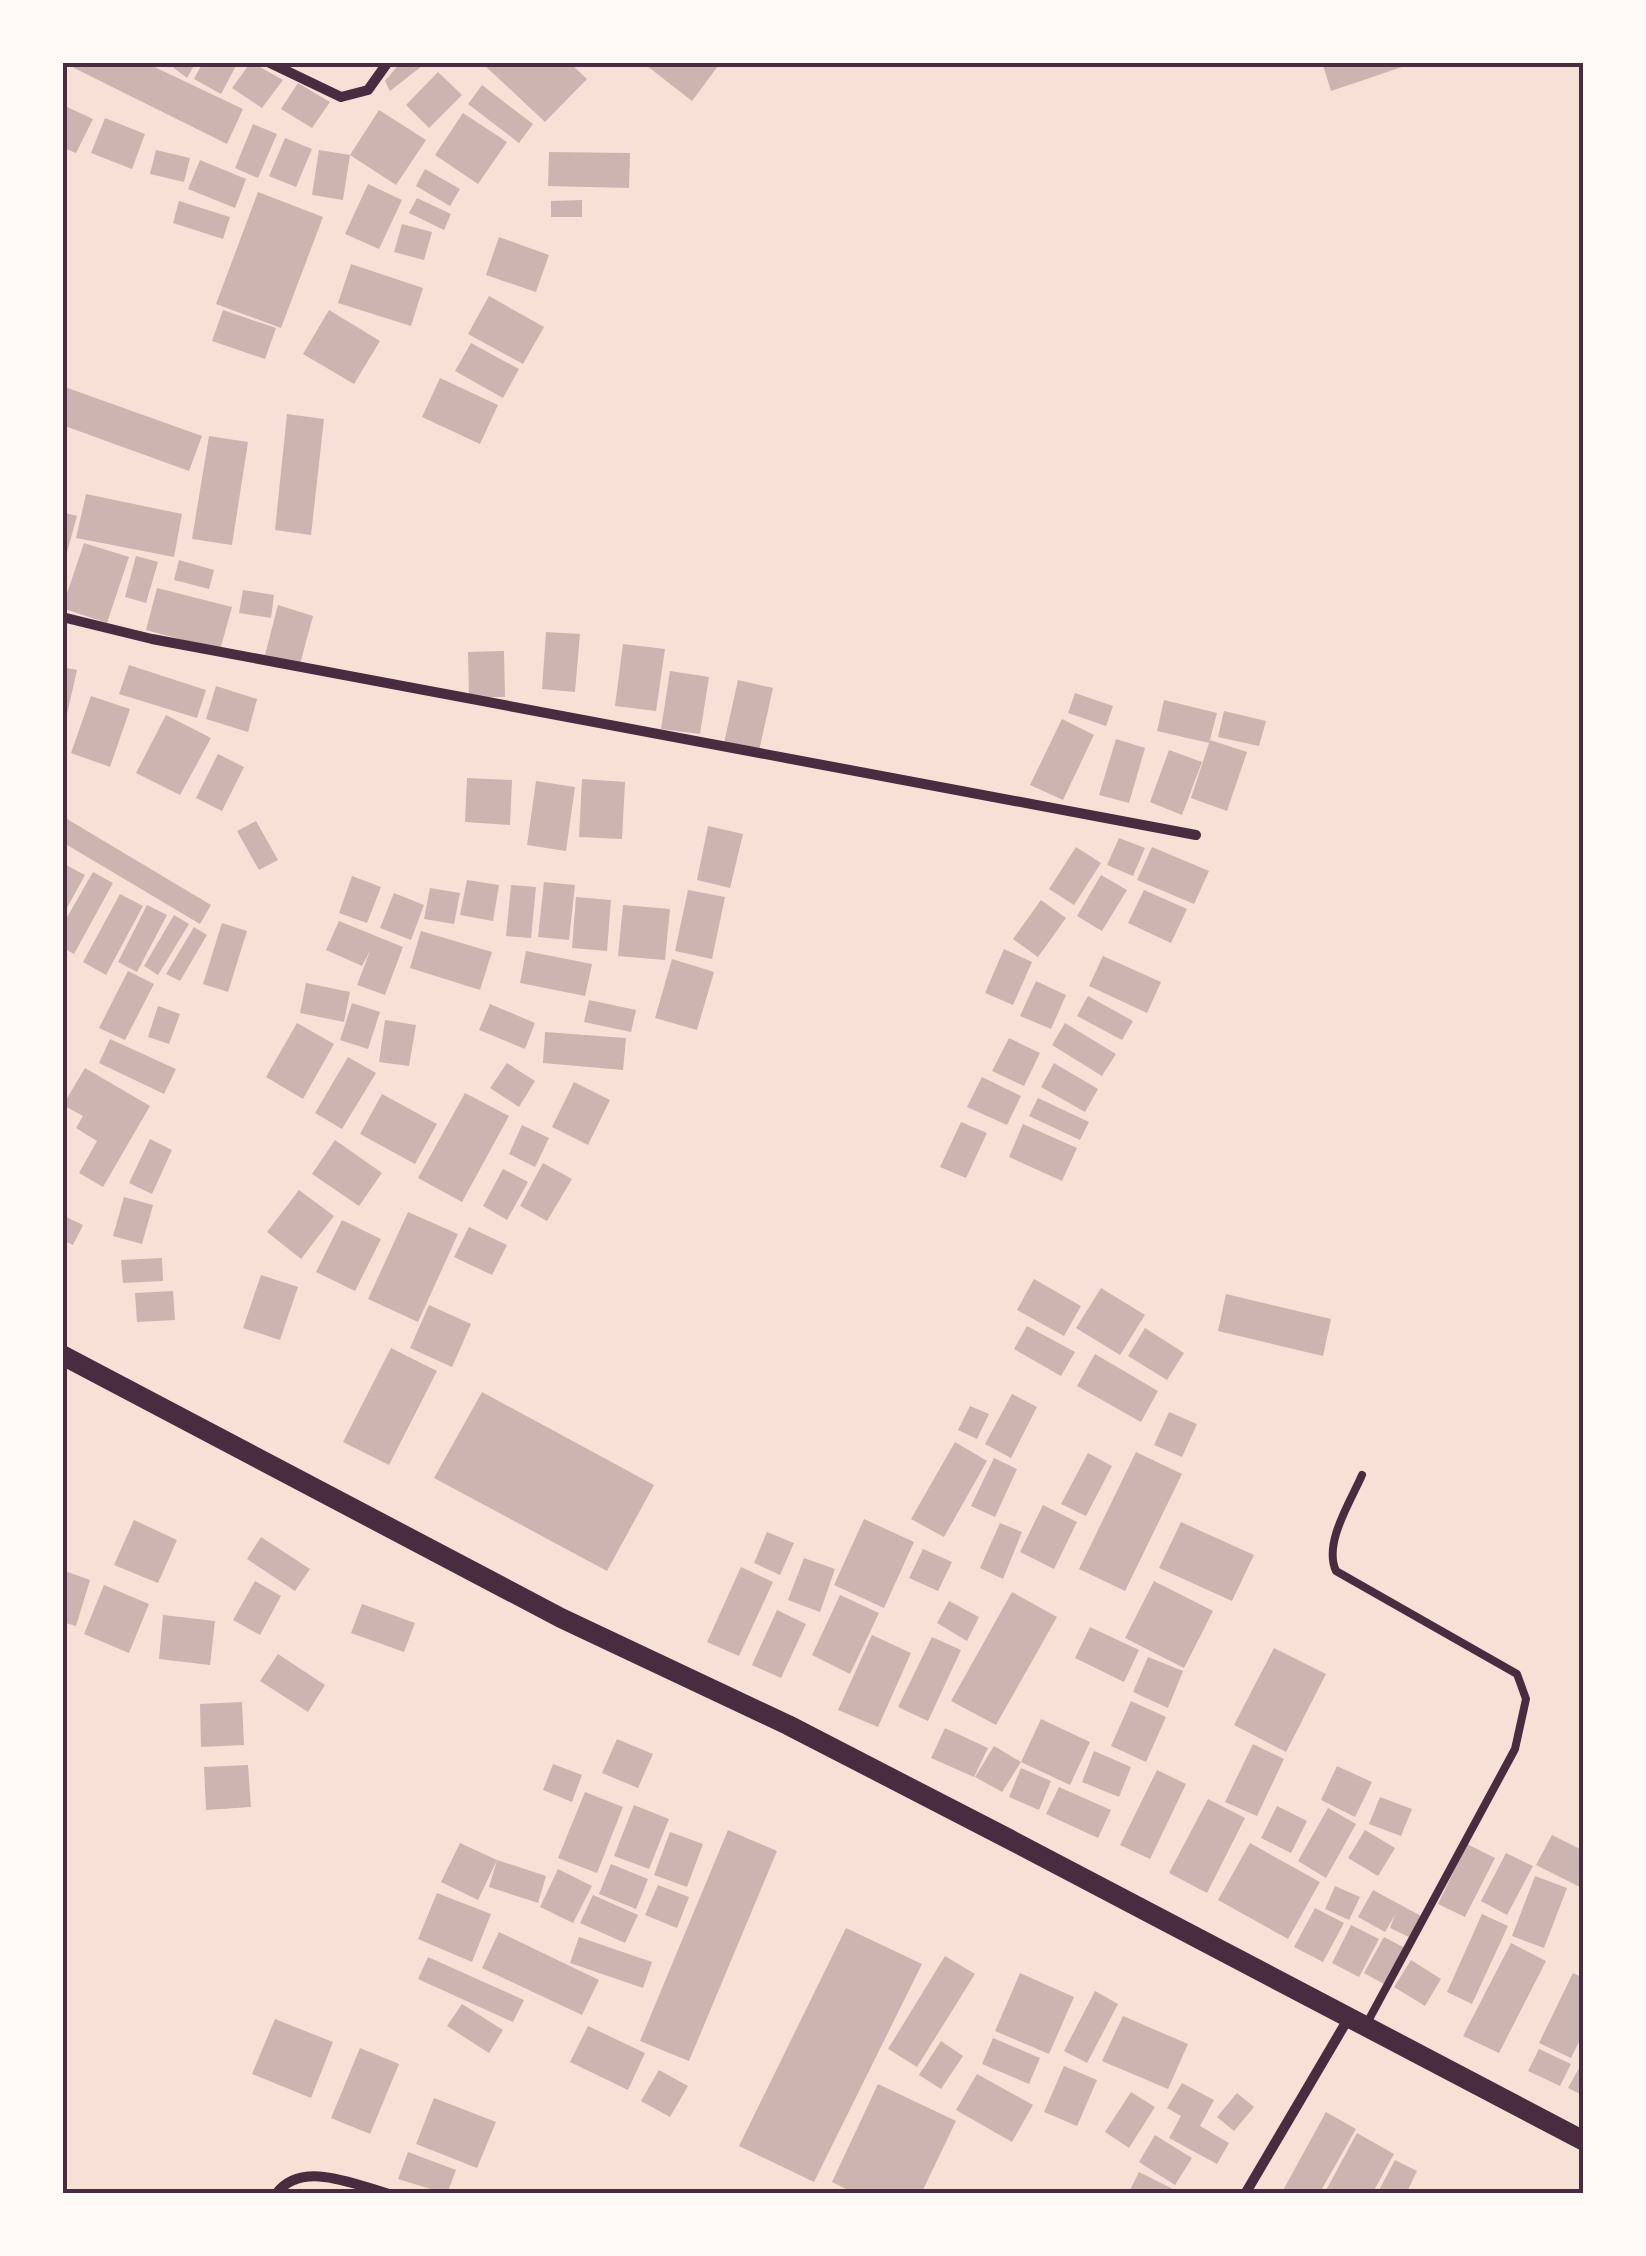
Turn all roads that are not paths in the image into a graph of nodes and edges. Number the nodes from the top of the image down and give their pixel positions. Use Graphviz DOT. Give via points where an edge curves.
graph roads {
  1 [pos="268,62"];
  2 [pos="388,62"];
  3 [pos="62,616"];
  4 [pos="1196,835"];
  5 [pos="62,1356"];
  6 [pos="1362,1474"];
  7 [pos="1357,2023"];
  8 [pos="1584,2141"];
  9 [pos="276,2194"];
  10 [pos="389,2194"];
  11 [pos="1245,2194"];
  1 -- 2 [label="street" via="341,97 368,90"];
  3 -- 4 [label="street"];
  5 -- 7 [label="main road"];
  6 -- 7 [label="lane" via="1335,1540 1330,1559 1336,1571 1517,1674 1526,1699 1515,1749"];
  7 -- 8 [label="main road"];
  7 -- 11 [label="street"];
  9 -- 10 [label="street" via="290,2179 311,2176"];
}
